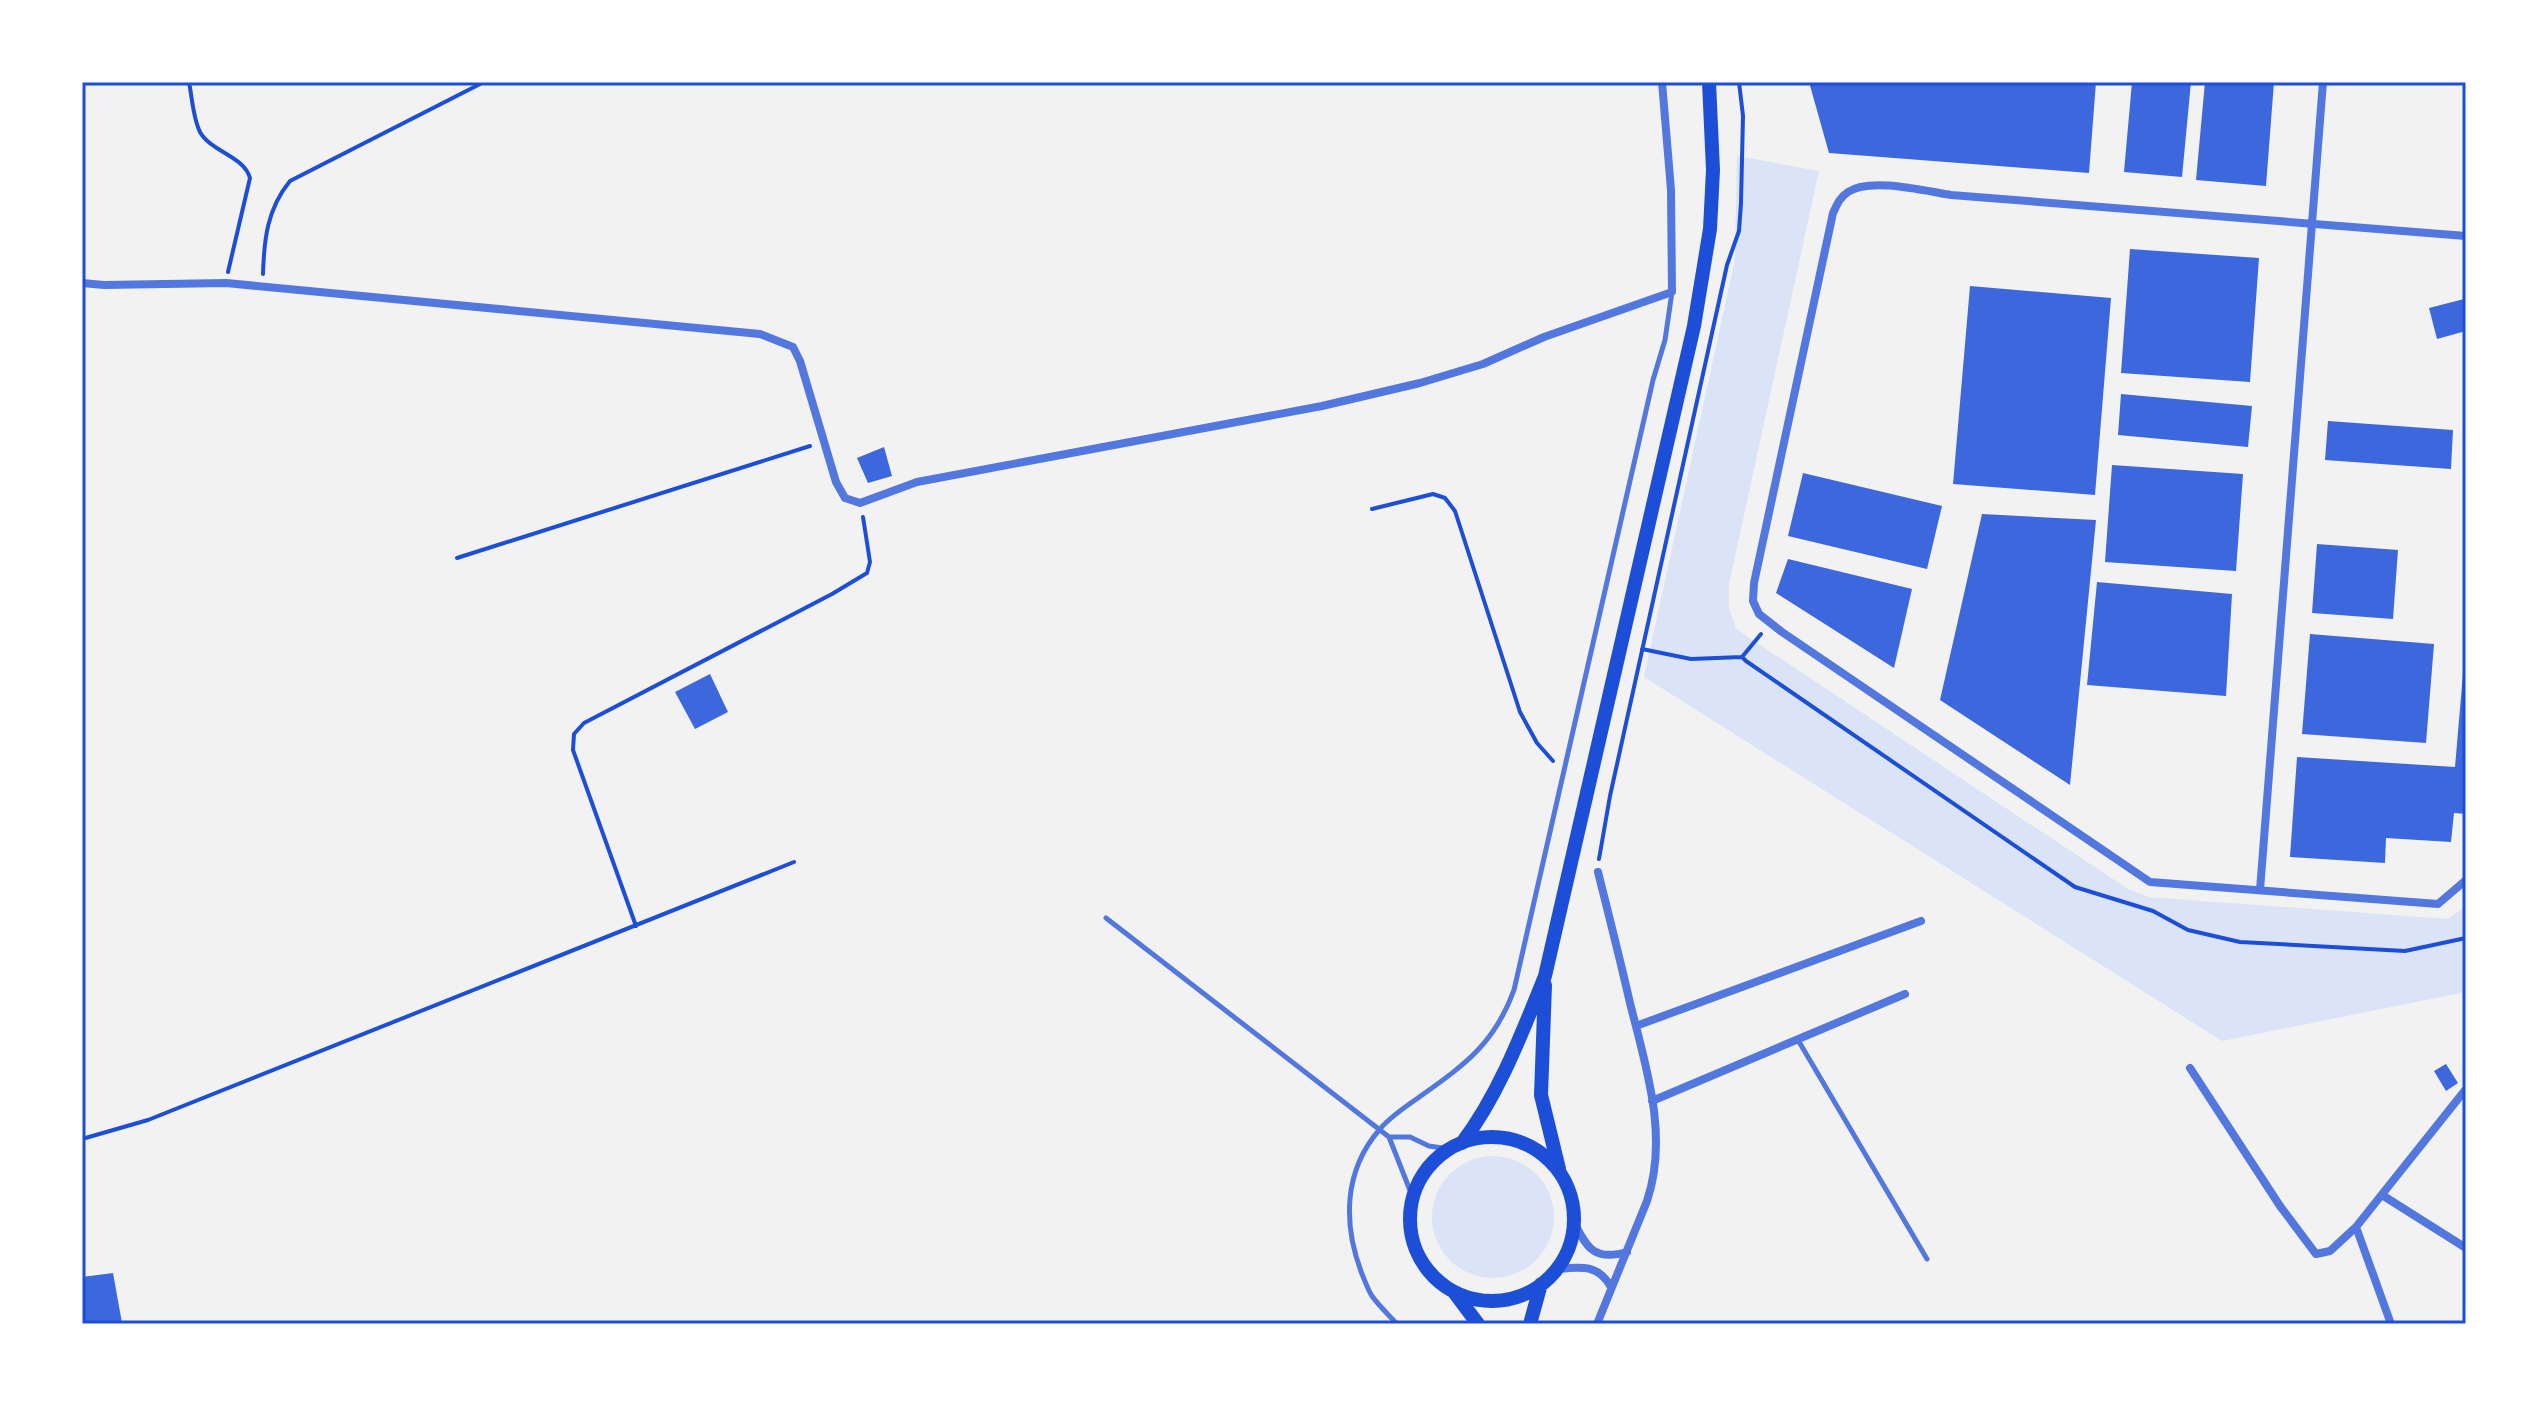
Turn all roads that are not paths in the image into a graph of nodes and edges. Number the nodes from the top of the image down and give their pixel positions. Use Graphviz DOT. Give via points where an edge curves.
graph roads {
  1 [pos="1662,82"];
  2 [pos="1709,82"];
  3 [pos="2323,82"];
  4 [pos="2312,225"];
  5 [pos="2466,236"];
  6 [pos="82,283"];
  7 [pos="1672,292"];
  8 [pos="1598,872"];
  9 [pos="2466,880"];
  10 [pos="2260,890"];
  11 [pos="1106,918"];
  12 [pos="1921,921"];
  13 [pos="1545,976"];
  14 [pos="1905,994"];
  15 [pos="1636,1026"];
  16 [pos="1798,1040"];
  17 [pos="2190,1068"];
  18 [pos="2466,1089"];
  19 [pos="1652,1101"];
  20 [pos="1379,1130"];
  21 [pos="1389,1137"];
  22 [pos="1455,1146"];
  23 [pos="1561,1175"];
  24 [pos="2382,1195"];
  25 [pos="1413,1198"];
  26 [pos="1574,1222"];
  27 [pos="2356,1227"];
  28 [pos="2466,1248"];
  29 [pos="1627,1252"];
  30 [pos="1927,1259"];
  31 [pos="1557,1269"];
  32 [pos="1541,1284"];
  33 [pos="1611,1287"];
  34 [pos="1454,1292"];
  35 [pos="1397,1324"];
  36 [pos="1478,1324"];
  37 [pos="1530,1324"];
  38 [pos="1597,1324"];
  39 [pos="2391,1324"];
  1 -- 7 [label="street"];
  2 -- 13 [label="main road" via="1710,229 1694,326"];
  3 -- 4 [label="street"];
  4 -- 5 [label="street"];
  4 -- 10 [label="street"];
  4 -- 10 [label="street" via="1884,186 1850,190 1833,213 1754,583 1759,614 2150,882"];
  6 -- 7 [label="street" via="226,283 760,334 793,347 836,482 845,498 860,503 917,482 1420,383"];
  7 -- 20 [label="lane" via="1514,990 1492,1036 1474,1056"];
  8 -- 15 [label="street"];
  9 -- 10 [label="street" via="2438,904"];
  11 -- 20 [label="lane"];
  12 -- 15 [label="street"];
  13 -- 22 [label="main road" via="1475,1125"];
  13 -- 23 [label="main road" via="1541,1095"];
  14 -- 16 [label="street"];
  15 -- 19 [label="street"];
  16 -- 19 [label="street"];
  16 -- 30 [label="lane"];
  17 -- 27 [label="street" via="2316,1254 2330,1251"];
  18 -- 24 [label="street"];
  19 -- 29 [label="street" via="1654,1181"];
  20 -- 21 [label="lane"];
  20 -- 35 [label="lane" via="1354,1178 1348,1213 1354,1253 1371,1295"];
  21 -- 22 [label="lane"];
  21 -- 25 [label="lane"];
  22 -- 23 [label="main road" via="1489,1137 1517,1141 1542,1154"];
  22 -- 25 [label="main road" via="1433,1162"];
  23 -- 26 [label="main road"];
  24 -- 27 [label="street"];
  24 -- 28 [label="street"];
  25 -- 34 [label="main road" via="1410,1229 1420,1259"];
  26 -- 29 [label="street" via="1594,1252"];
  26 -- 31 [label="main road"];
  27 -- 39 [label="street"];
  29 -- 33 [label="street"];
  31 -- 32 [label="main road"];
  31 -- 33 [label="street" via="1596,1269"];
  32 -- 34 [label="main road" via="1508,1299"];
  32 -- 37 [label="main road"];
  33 -- 38 [label="street"];
  34 -- 36 [label="main road"];
}
